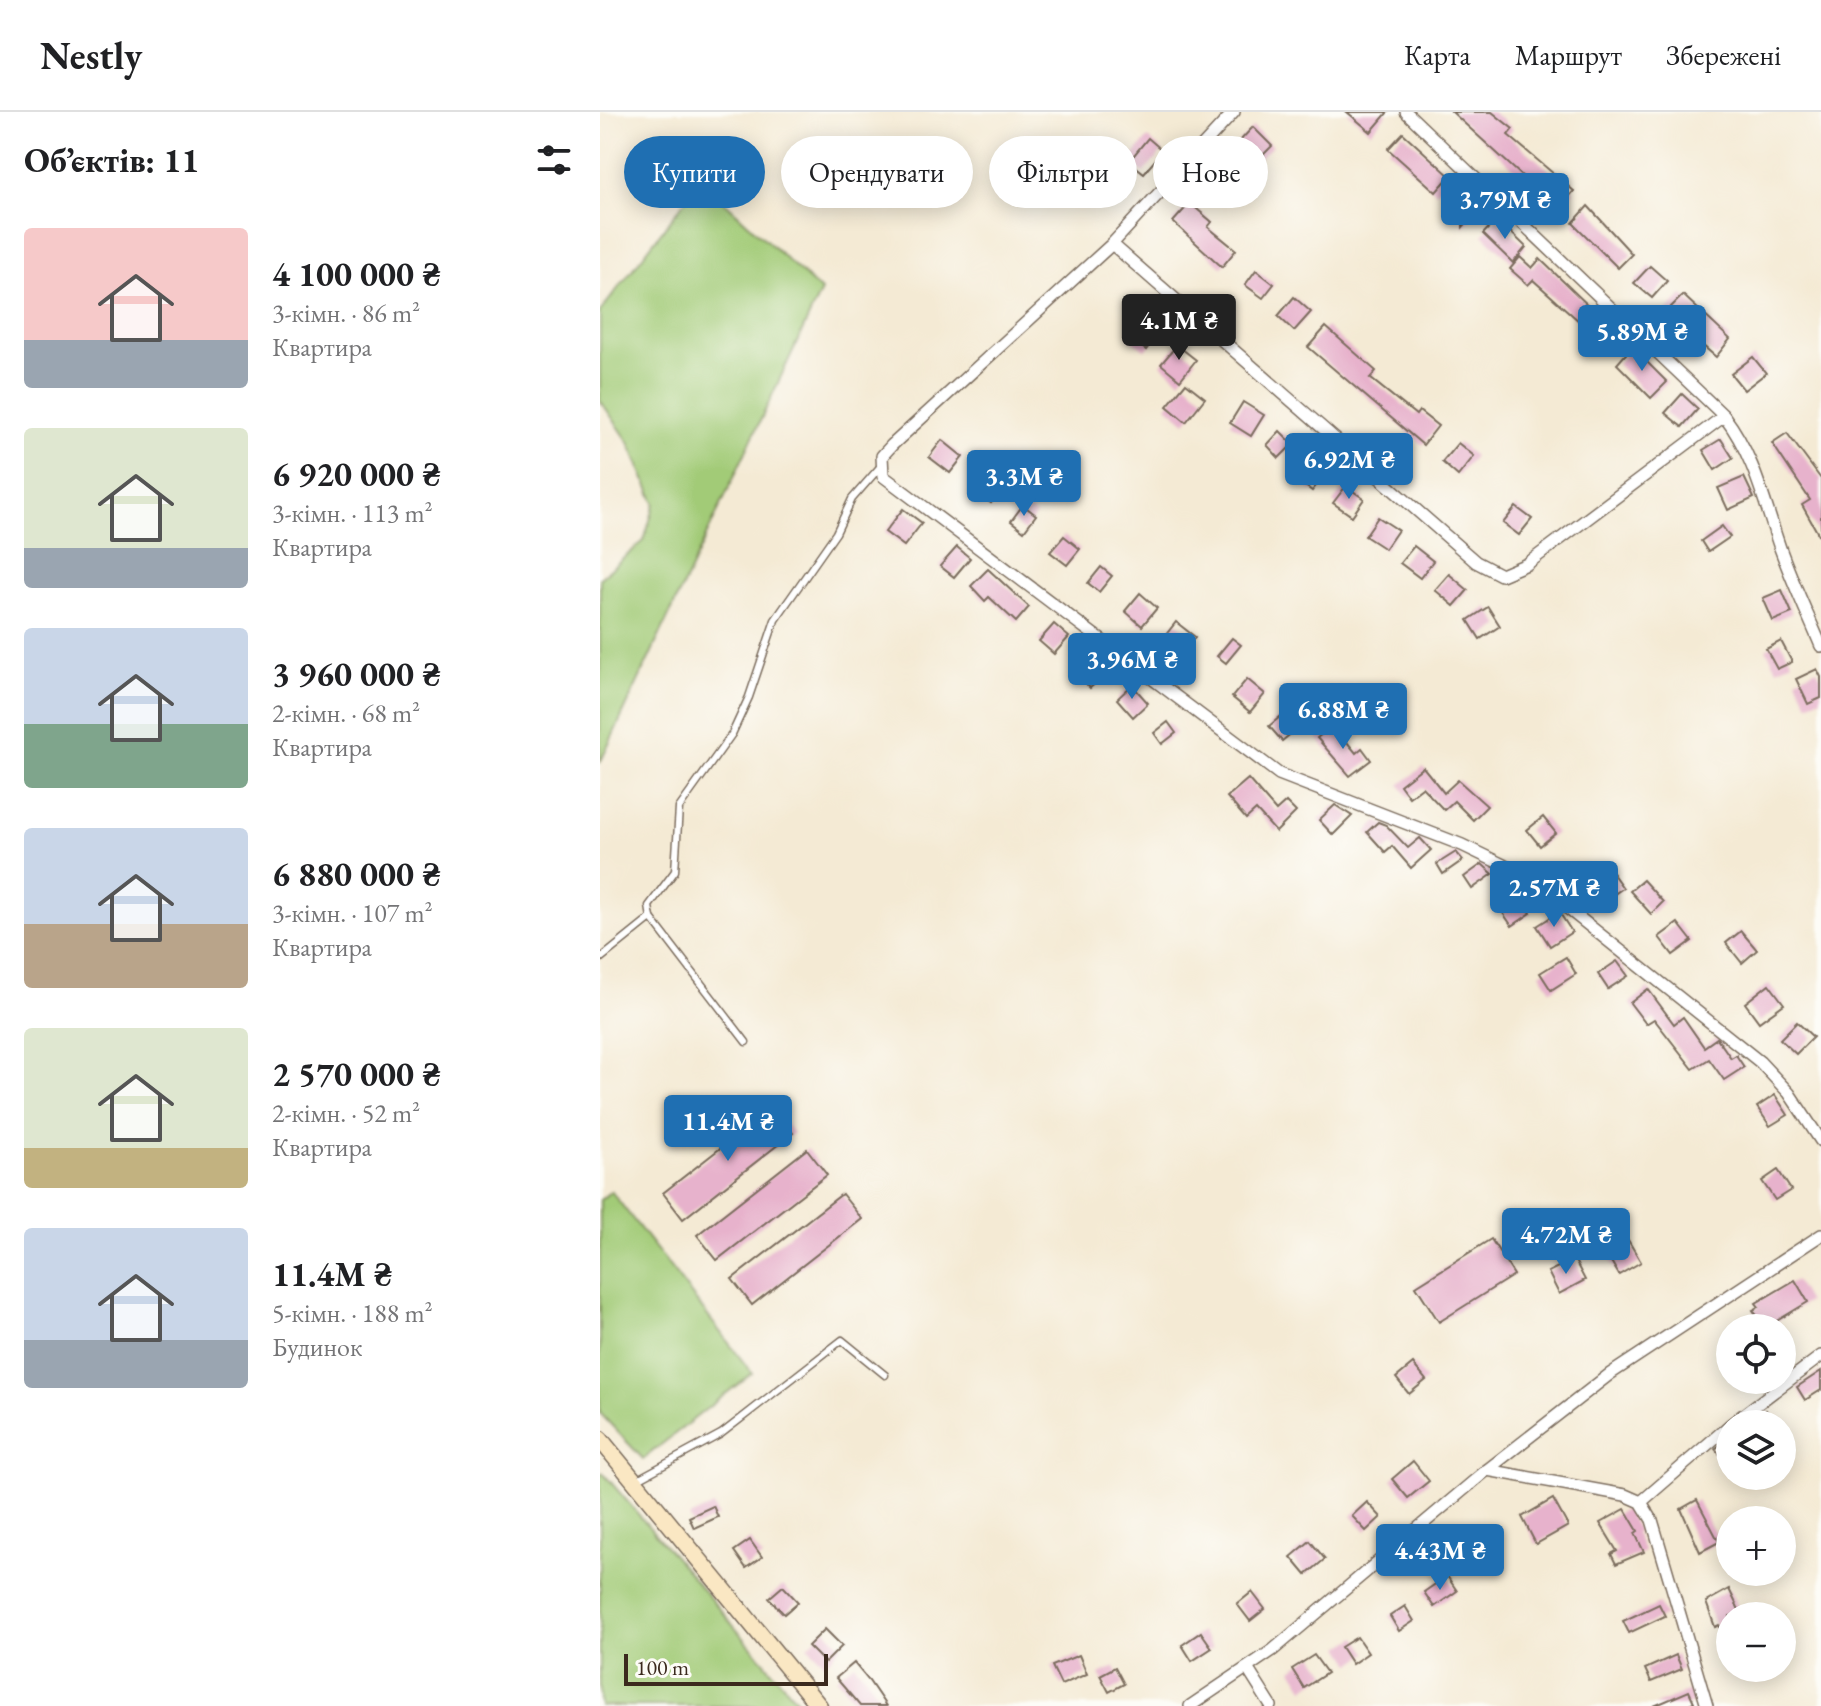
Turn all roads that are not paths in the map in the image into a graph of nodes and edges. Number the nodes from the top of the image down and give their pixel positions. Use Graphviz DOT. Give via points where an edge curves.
graph roads {
  1 [pos="1234,112"];
  2 [pos="1406,112"];
  3 [pos="1112,244"];
  4 [pos="1724,416"];
  5 [pos="880,467"];
  6 [pos="1821,646"];
  7 [pos="651,918"];
  8 [pos="600,959"];
  9 [pos="746,1042"];
  10 [pos="1821,1141"];
  11 [pos="1821,1235"];
  12 [pos="1821,1356"];
  13 [pos="885,1375"];
  14 [pos="1749,1410"];
  15 [pos="1716,1436"];
  16 [pos="600,1439"];
  17 [pos="1487,1470"];
  18 [pos="636,1480"];
  19 [pos="1641,1502"];
  20 [pos="1247,1668"];
  21 [pos="819,1706"];
  22 [pos="1190,1706"];
  23 [pos="1271,1706"];
  24 [pos="1707,1706"];
  1 -- 3 [label="street"];
  2 -- 4 [label="street"];
  3 -- 4 [label="street" via="1476,562 1501,575 1527,564"];
  3 -- 5 [label="street" via="892,445"];
  4 -- 6 [label="street" via="1754,468"];
  5 -- 7 [label="lane" via="852,499 836,533 775,620 732,734 679,808 675,871 649,906"];
  5 -- 10 [label="street" via="892,484 1259,762 1462,845 1547,892 1760,1062 1789,1093"];
  7 -- 8 [label="lane"];
  7 -- 9 [label="lane"];
  11 -- 17 [label="street" via="1610,1374"];
  12 -- 14 [label="street"];
  13 -- 18 [label="lane" via="842,1340 721,1434"];
  15 -- 19 [label="street"];
  16 -- 18 [label="street"];
  17 -- 19 [label="street"];
  17 -- 20 [label="street"];
  18 -- 21 [label="street"];
  19 -- 24 [label="street" via="1652,1520"];
  20 -- 22 [label="street"];
  20 -- 23 [label="street"];
}
